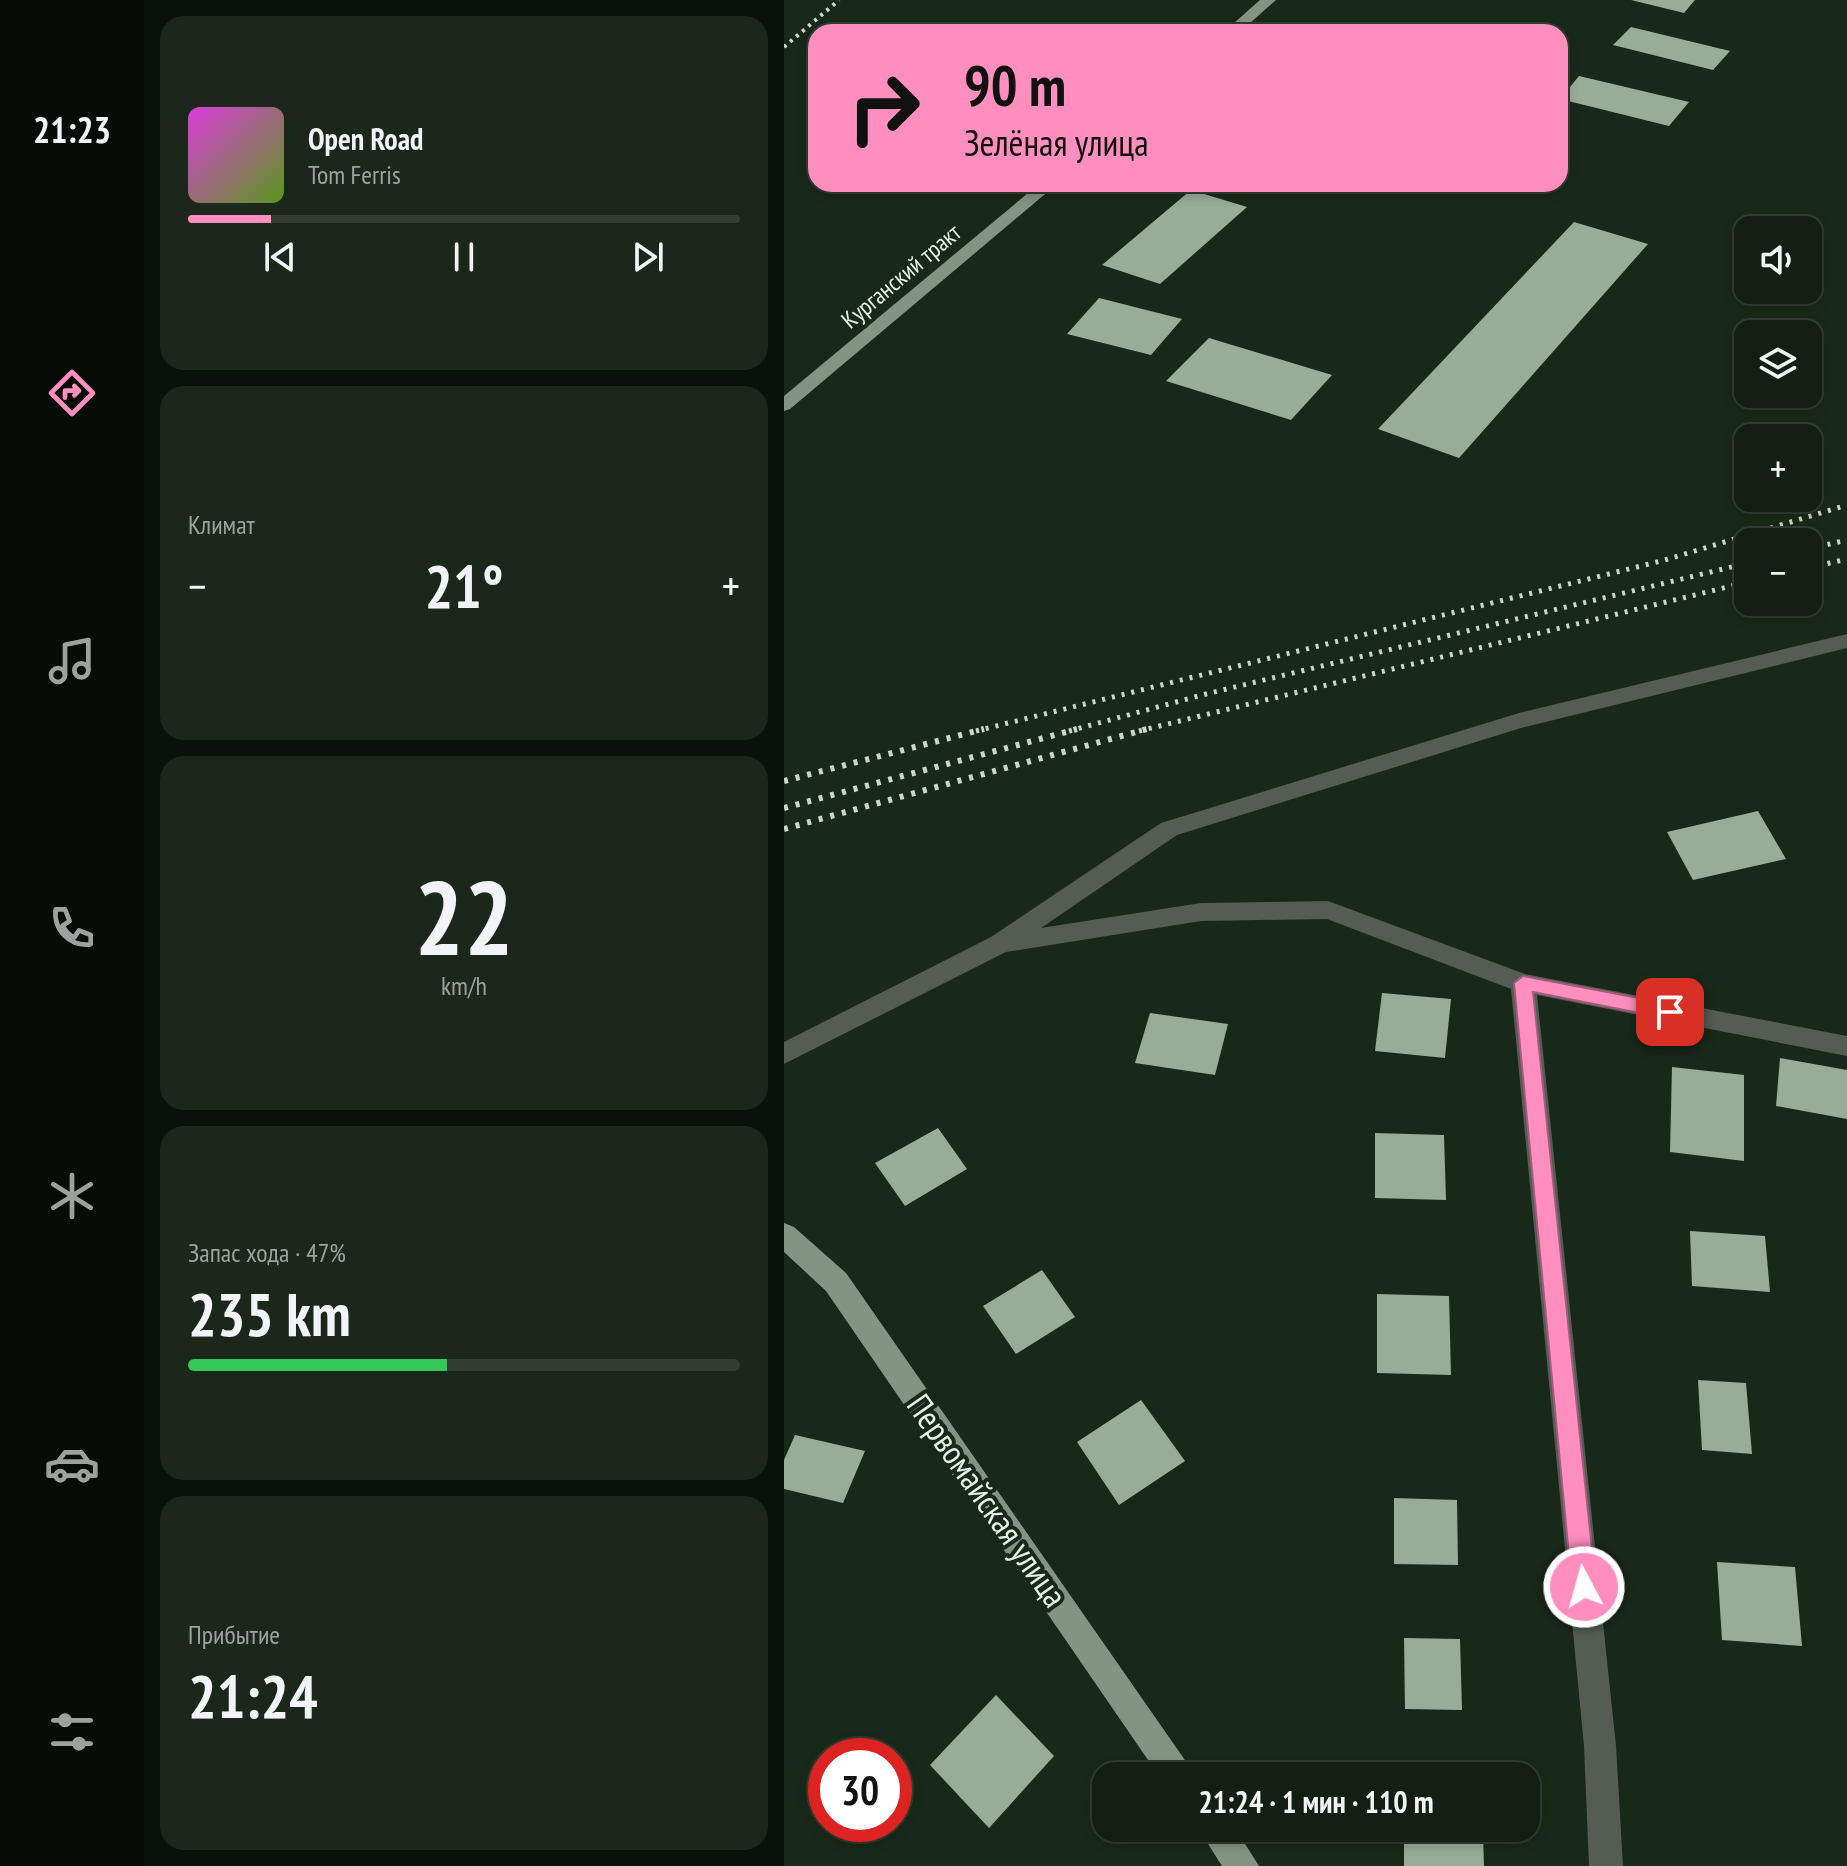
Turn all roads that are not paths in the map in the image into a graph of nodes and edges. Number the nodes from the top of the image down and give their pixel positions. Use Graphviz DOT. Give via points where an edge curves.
graph roads {
  1 [pos="1269,0"];
  2 [pos="1240,24"];
  3 [pos="1039,192"];
  4 [pos="784,405"];
  5 [pos="1847,641"];
  6 [pos="1000,944"];
  7 [pos="1523,983"];
  8 [pos="1847,1046"];
  9 [pos="784,1054"];
  10 [pos="784,1235"];
  11 [pos="1169,1762"];
  12 [pos="1225,1842"];
  13 [pos="1242,1866"];
  14 [pos="1606,1866"];
  1 -- 2 [label="main road"];
  3 -- 4 [label="main road, Курганский тракт"];
  5 -- 6 [label="street" via="1519,721 1169,829"];
  6 -- 7 [label="street" via="1201,912 1328,910"];
  6 -- 9 [label="street"];
  7 -- 8 [label="street"];
  7 -- 14 [label="street" via="1600,1746"];
  10 -- 11 [label="main road, Первомайская улица" via="836,1282"];
  12 -- 13 [label="main road"];
}
